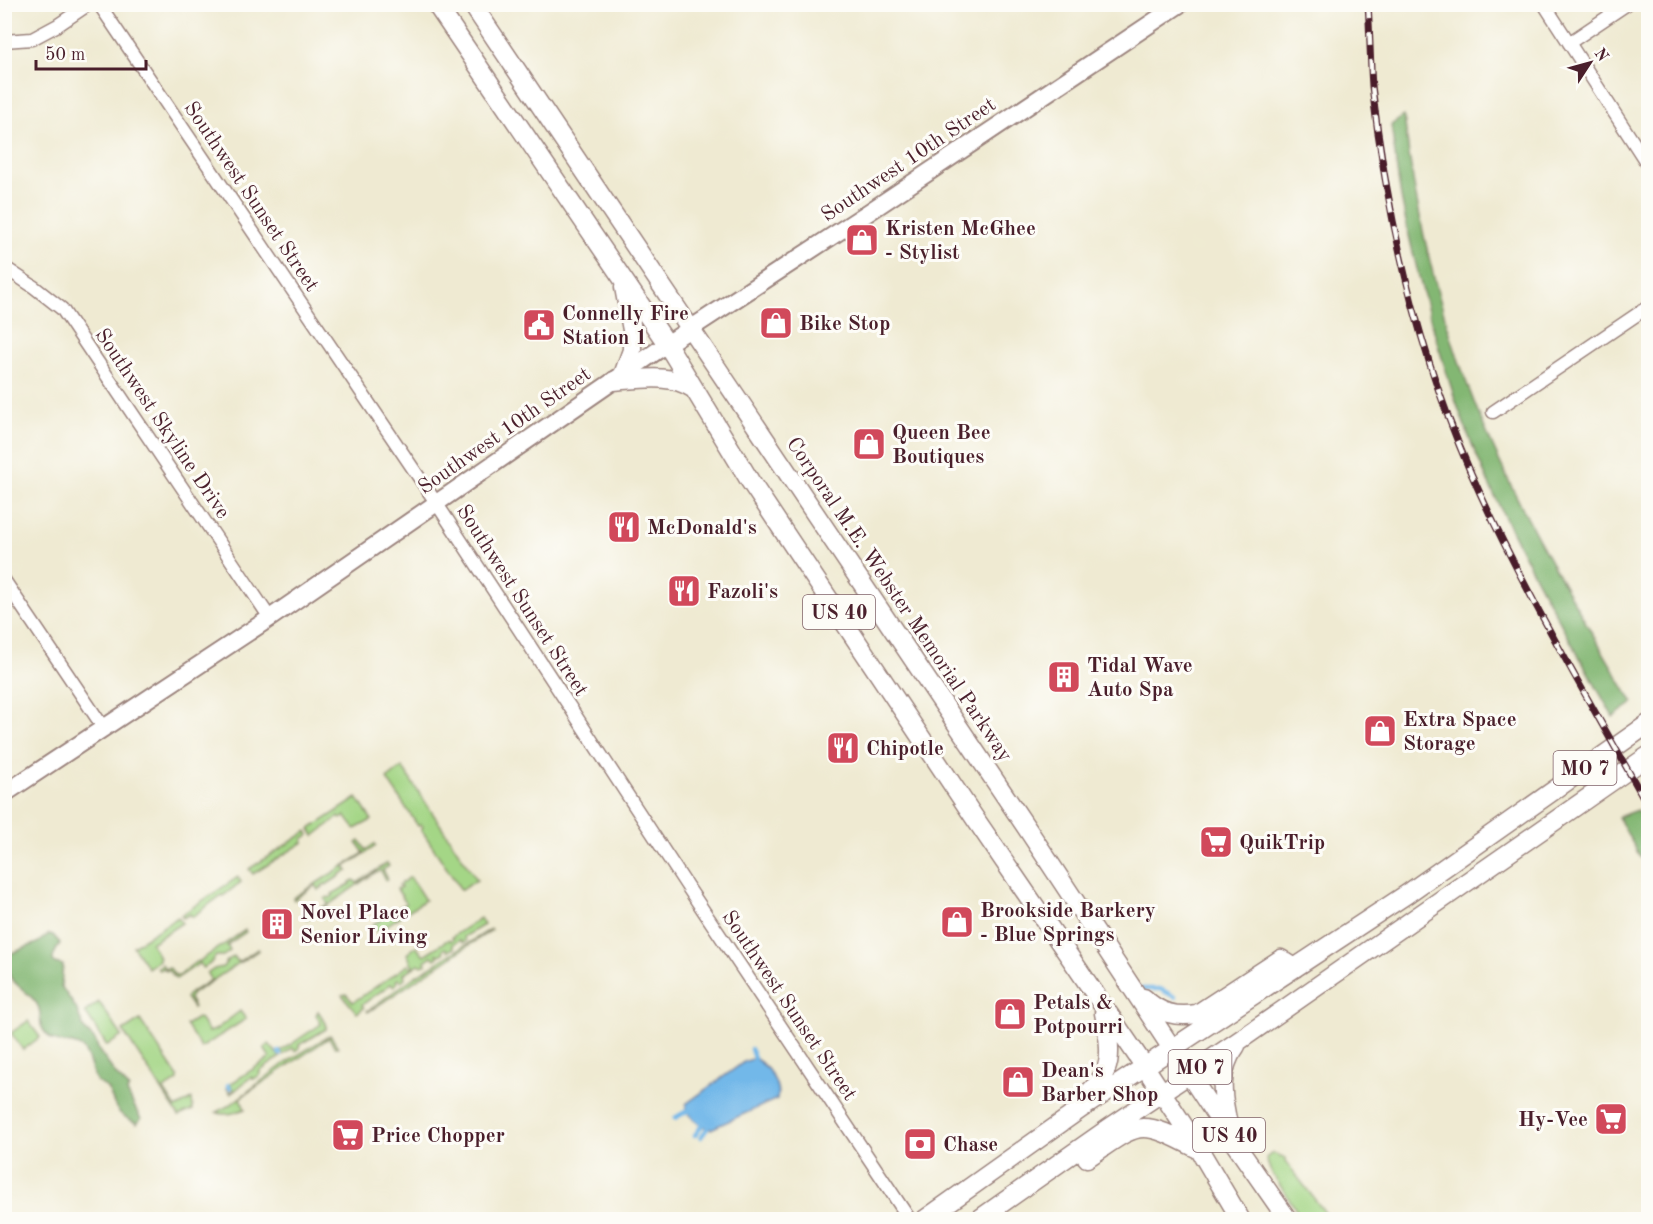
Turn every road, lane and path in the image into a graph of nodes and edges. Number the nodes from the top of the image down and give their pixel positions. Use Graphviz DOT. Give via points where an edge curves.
graph roads {
  1 [pos="89,4"];
  2 [pos="99,4"];
  3 [pos="436,4"];
  4 [pos="472,4"];
  5 [pos="1180,4"];
  6 [pos="1544,4"];
  7 [pos="1627,4"];
  8 [pos="4,41"];
  9 [pos="1569,43"];
  10 [pos="1648,165"];
  11 [pos="585,172"];
  12 [pos="563,192"];
  13 [pos="4,267"];
  14 [pos="623,279"];
  15 [pos="1648,307"];
  16 [pos="692,329"];
  17 [pos="667,344"];
  18 [pos="619,378"];
  19 [pos="694,389"];
  20 [pos="1492,412"];
  21 [pos="437,504"];
  22 [pos="5,581"];
  23 [pos="270,618"];
  24 [pos="1648,724"];
  25 [pos="104,727"];
  26 [pos="1648,756"];
  27 [pos="4,794"];
  28 [pos="1295,968"];
  29 [pos="1127,980"];
  30 [pos="1102,1005"];
  31 [pos="1240,1040"];
  32 [pos="1172,1049"];
  33 [pos="1145,1068"];
  34 [pos="1189,1074"];
  35 [pos="1161,1092"];
  36 [pos="1054,1128"];
  37 [pos="1233,1141"];
  38 [pos="1199,1149"];
  39 [pos="1055,1166"];
  40 [pos="909,1220"];
  41 [pos="924,1220"];
  42 [pos="978,1220"];
  43 [pos="1241,1220"];
  44 [pos="1288,1220"];
  1 -- 8 [label="street" via="32,39"];
  2 -- 21 [label="street, Southwest Sunset Street"];
  3 -- 12 [label="main road, US 40"];
  4 -- 11 [label="main road, Corporal M.E. Webster Memorial Parkway / US 40"];
  5 -- 16 [label="street, Southwest 10th Street"];
  6 -- 9 [label="street"];
  7 -- 9 [label="street"];
  9 -- 10 [label="street"];
  11 -- 12 [label="main road"];
  11 -- 16 [label="main road, Corporal M.E. Webster Memorial Parkway / US 40"];
  12 -- 14 [label="main road, US 40"];
  13 -- 23 [label="street, Southwest Skyline Drive" via="62,309"];
  14 -- 17 [label="main road, US 40"];
  14 -- 18 [label="main road" via="632,350"];
  15 -- 20 [label="street"];
  16 -- 17 [label="street, Southwest 10th Street"];
  16 -- 29 [label="main road, Corporal M.E. Webster Memorial Parkway / US 40"];
  17 -- 18 [label="street, Southwest 10th Street"];
  17 -- 19 [label="main road, US 40"];
  18 -- 19 [label="main road" via="677,380"];
  18 -- 21 [label="street, Southwest 10th Street"];
  19 -- 30 [label="main road, US 40" via="750,480"];
  21 -- 23 [label="street, Southwest 10th Street"];
  21 -- 40 [label="street, Southwest Sunset Street"];
  22 -- 25 [label="street"];
  23 -- 25 [label="street, Southwest 10th Street"];
  24 -- 28 [label="main road, MO 7"];
  25 -- 27 [label="street, Southwest 10th Street"];
  26 -- 31 [label="main road, MO 7"];
  28 -- 29 [label="main road" via="1281,959 1197,1014 1185,1016 1159,1011"];
  28 -- 32 [label="main road, MO 7"];
  29 -- 32 [label="main road, Corporal M.E. Webster Memorial Parkway / US 40"];
  30 -- 33 [label="main road, US 40"];
  30 -- 36 [label="main road" via="1109,1051 1106,1072 1096,1088 1067,1109"];
  31 -- 34 [label="main road, MO 7"];
  31 -- 37 [label="main road" via="1225,1062 1222,1077 1223,1105"];
  32 -- 33 [label="main road, MO 7"];
  32 -- 34 [label="main road, Corporal M.E. Webster Memorial Parkway / US 40"];
  33 -- 35 [label="main road, US 40"];
  33 -- 36 [label="main road, MO 7"];
  34 -- 35 [label="main road, MO 7"];
  34 -- 37 [label="main road, Corporal M.E. Webster Memorial Parkway / US 40"];
  35 -- 38 [label="main road, US 40"];
  35 -- 39 [label="main road, MO 7"];
  36 -- 41 [label="main road, MO 7"];
  37 -- 44 [label="main road, Corporal M.E. Webster Memorial Parkway / US 40"];
  38 -- 39 [label="main road" via="1163,1131 1135,1128 1074,1167"];
  38 -- 43 [label="main road, US 40"];
  39 -- 42 [label="main road, MO 7"];
}
